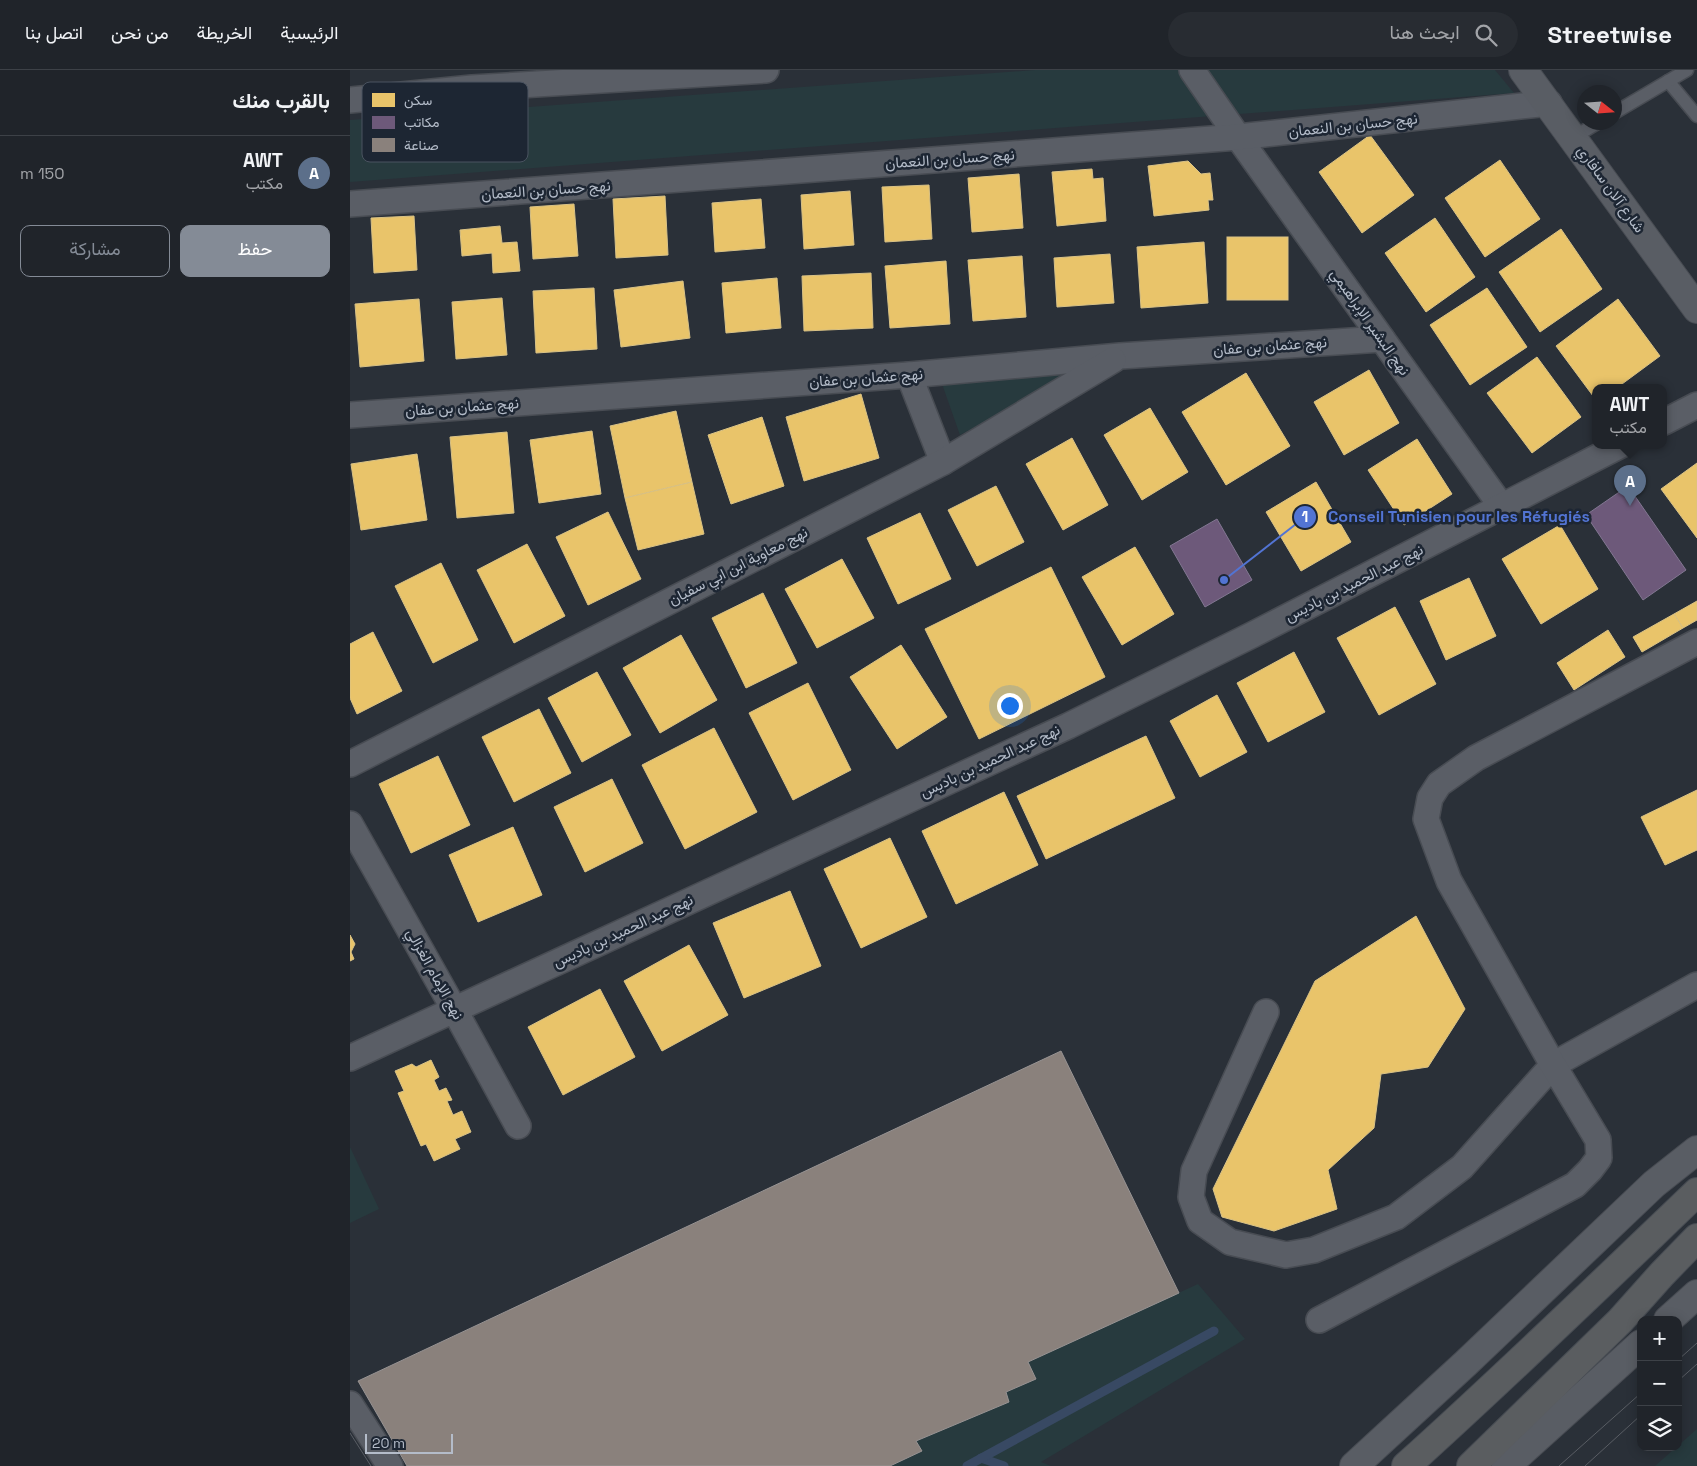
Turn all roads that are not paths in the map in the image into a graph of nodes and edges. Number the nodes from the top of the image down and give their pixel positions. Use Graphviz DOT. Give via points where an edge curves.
graph roads {
  1 [pos="766,70"];
  2 [pos="1192,70"];
  3 [pos="1523,70"];
  4 [pos="1687,70"];
  5 [pos="472,79"];
  6 [pos="1668,81"];
  7 [pos="455,82"];
  8 [pos="1549,103"];
  9 [pos="1622,108"];
  10 [pos="1697,116"];
  11 [pos="1586,130"];
  12 [pos="1238,137"];
  13 [pos="1574,138"];
  14 [pos="350,204"];
  15 [pos="1697,308"];
  16 [pos="1382,338"];
  17 [pos="1120,356"];
  18 [pos="909,375"];
  19 [pos="1697,405"];
  20 [pos="350,415"];
  21 [pos="1667,420"];
  22 [pos="1613,449"];
  23 [pos="942,462"];
  24 [pos="1502,507"];
  25 [pos="1697,642"];
  26 [pos="350,764"];
  27 [pos="350,824"];
  28 [pos="1697,985"];
  29 [pos="454,1009"];
  30 [pos="1266,1012"];
  31 [pos="350,1058"];
  32 [pos="1553,1065"];
  33 [pos="518,1126"];
  34 [pos="1697,1150"];
  35 [pos="1697,1192"];
  36 [pos="1697,1238"];
  37 [pos="1697,1294"];
  38 [pos="1672,1316"];
  39 [pos="1319,1320"];
  40 [pos="1637,1348"];
  41 [pos="350,1404"];
  42 [pos="390,1466"];
  43 [pos="1354,1466"];
  44 [pos="1406,1466"];
  45 [pos="1471,1466"];
  46 [pos="1506,1466"];
  1 -- 5 [label="street"];
  2 -- 12 [label="street, نهج البشير الإبراهيمي"];
  3 -- 8 [label="street, شارع آلان سافاري"];
  4 -- 6 [label="lane"];
  5 -- 7 [label="street"];
  6 -- 9 [label="lane"];
  6 -- 10 [label="lane"];
  8 -- 12 [label="street, نهج حسان بن النعمان"];
  8 -- 13 [label="street, شارع آلان سافاري"];
  11 -- 13 [label="lane"];
  12 -- 14 [label="street, نهج حسان بن النعمان"];
  12 -- 16 [label="street, نهج البشير الإبراهيمي"];
  13 -- 15 [label="street, شارع آلان سافاري"];
  16 -- 17 [label="street, نهج عثمان بن عفان"];
  16 -- 24 [label="street, نهج البشير الإبراهيمي"];
  17 -- 18 [label="street, نهج عثمان بن عفان"];
  17 -- 23 [label="street, نهج معاوية ابن ابي سفيان"];
  18 -- 20 [label="street, نهج عثمان بن عفان"];
  18 -- 23 [label="street"];
  19 -- 21 [label="street"];
  22 -- 24 [label="street, نهج عبد الحميد بن باديس"];
  23 -- 26 [label="street, نهج معاوية ابن ابي سفيان"];
  24 -- 29 [label="street, نهج عبد الحميد بن باديس" via="1068,726"];
  25 -- 32 [label="street" via="1476,758 1439,784 1430,798 1426,819 1449,881"];
  27 -- 29 [label="street, نهج الإمام الغزالي"];
  28 -- 32 [label="street"];
  29 -- 31 [label="street, نهج عبد الحميد بن باديس"];
  29 -- 33 [label="street, نهج الإمام الغزالي"];
  30 -- 32 [label="street" via="1194,1172 1191,1197 1200,1221 1230,1242 1286,1255 1314,1250 1396,1217 1462,1167"];
  32 -- 39 [label="street" via="1598,1140 1599,1158 1590,1170 1575,1184"];
  34 -- 43 [label="street" via="1654,1184"];
  35 -- 44 [label="highway"];
  36 -- 45 [label="highway" via="1620,1321"];
  37 -- 38 [label="street"];
  40 -- 46 [label="street"];
  41 -- 42 [label="street"];
}
